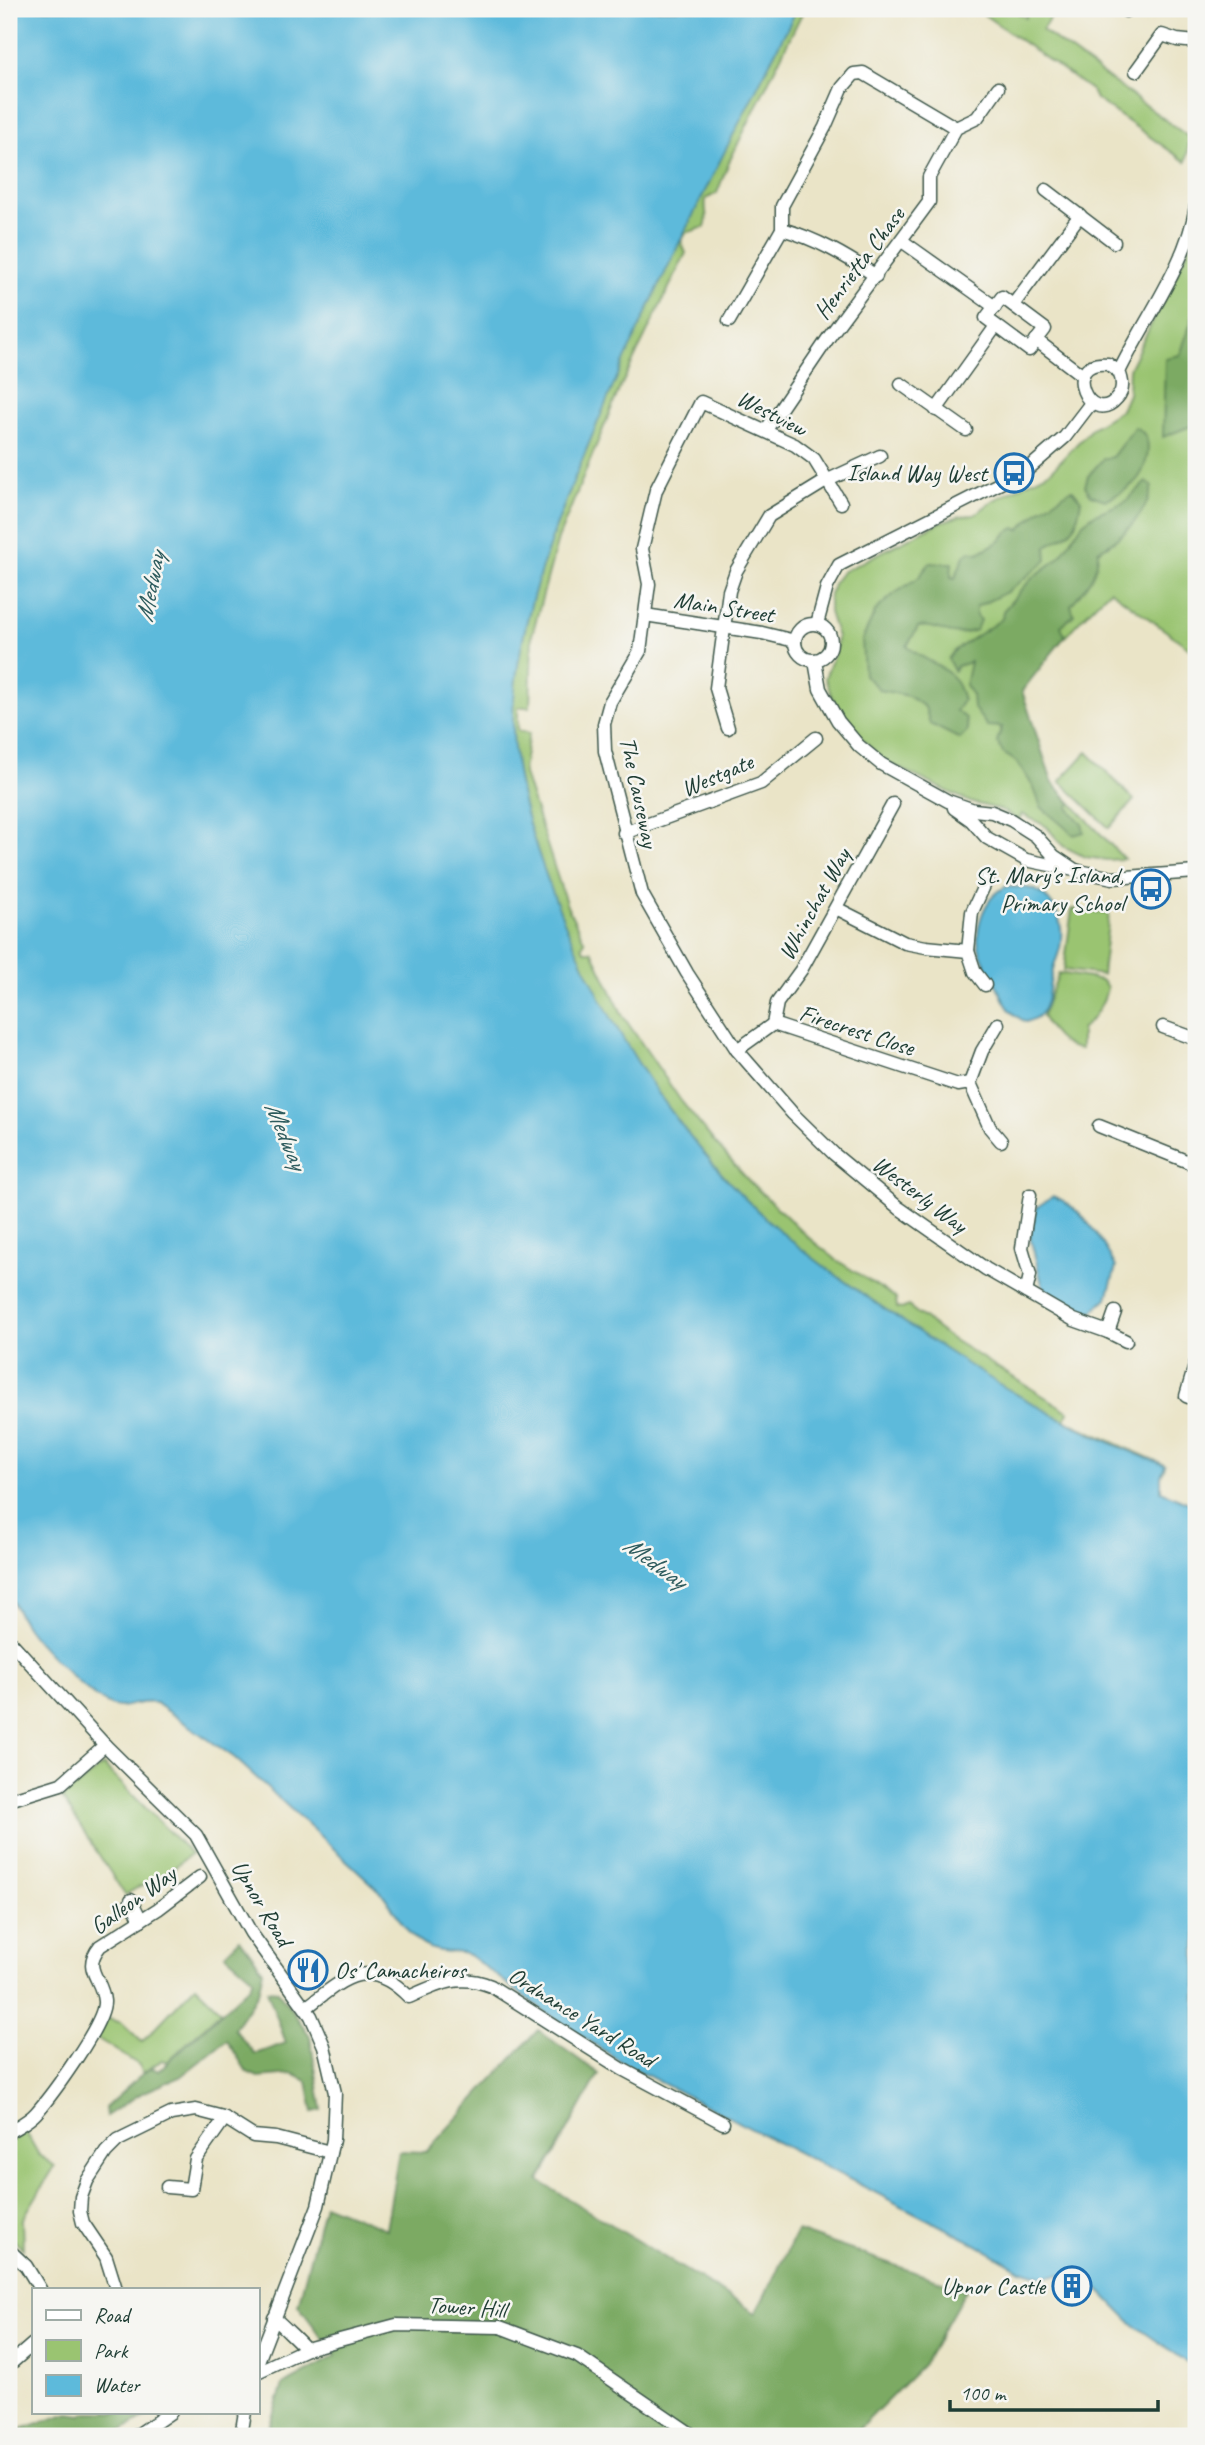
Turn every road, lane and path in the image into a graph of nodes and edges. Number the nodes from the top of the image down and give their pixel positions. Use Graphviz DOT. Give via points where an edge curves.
graph roads {
  1 [pos="1196,42"];
  2 [pos="1136,71"];
  3 [pos="998,88"];
  4 [pos="957,128"];
  5 [pos="1046,190"];
  6 [pos="1196,206"];
  7 [pos="1080,215"];
  8 [pos="782,229"];
  9 [pos="902,241"];
  10 [pos="1114,242"];
  11 [pos="876,276"];
  12 [pos="1013,305"];
  13 [pos="995,307"];
  14 [pos="729,321"];
  15 [pos="996,326"];
  16 [pos="1036,340"];
  17 [pos="1119,372"];
  18 [pos="1083,376"];
  19 [pos="901,384"];
  20 [pos="701,402"];
  21 [pos="1091,402"];
  22 [pos="936,410"];
  23 [pos="766,430"];
  24 [pos="966,430"];
  25 [pos="880,456"];
  26 [pos="826,481"];
  27 [pos="841,503"];
  28 [pos="645,615"];
  29 [pos="817,624"];
  30 [pos="723,627"];
  31 [pos="795,641"];
  32 [pos="815,661"];
  33 [pos="729,728"];
  34 [pos="816,738"];
  35 [pos="948,802"];
  36 [pos="893,804"];
  37 [pos="624,833"];
  38 [pos="1074,870"];
  39 [pos="1196,872"];
  40 [pos="988,877"];
  41 [pos="836,908"];
  42 [pos="968,951"];
  43 [pos="985,985"];
  44 [pos="773,1024"];
  45 [pos="998,1024"];
  46 [pos="1163,1027"];
  47 [pos="1196,1039"];
  48 [pos="737,1050"];
  49 [pos="970,1083"];
  50 [pos="1100,1126"];
  51 [pos="1001,1141"];
  52 [pos="1196,1165"];
  53 [pos="1030,1195"];
  54 [pos="1026,1292"];
  55 [pos="1115,1312"];
  56 [pos="1108,1332"];
  57 [pos="1126,1341"];
  58 [pos="1196,1362"];
  59 [pos="1191,1398"];
  60 [pos="9,1640"];
  61 [pos="105,1745"];
  62 [pos="9,1800"];
  63 [pos="200,1877"];
  64 [pos="131,1900"];
  65 [pos="141,1920"];
  66 [pos="306,2008"];
  67 [pos="225,2118"];
  68 [pos="723,2123"];
  69 [pos="9,2132"];
  70 [pos="330,2152"];
  71 [pos="167,2187"];
  72 [pos="9,2250"];
  73 [pos="39,2288"];
  74 [pos="116,2288"];
  75 [pos="274,2318"];
  76 [pos="32,2345"];
  77 [pos="306,2349"];
  78 [pos="259,2359"];
  79 [pos="9,2365"];
  80 [pos="259,2371"];
  81 [pos="168,2414"];
  82 [pos="245,2414"];
  83 [pos="136,2436"];
  84 [pos="241,2436"];
  85 [pos="694,2436"];
  1 -- 2 [label="street" via="1162,35"];
  3 -- 4 [label="street, Henrietta Chase" via="977,118"];
  4 -- 8 [label="street" via="863,73 854,74 842,88 782,206"];
  4 -- 9 [label="street, Henrietta Chase" via="929,177 929,202"];
  5 -- 7 [label="street"];
  6 -- 17 [label="street" via="1188,237 1165,287"];
  7 -- 10 [label="street"];
  7 -- 12 [label="street"];
  8 -- 11 [label="street" via="841,253"];
  8 -- 14 [label="street"];
  9 -- 11 [label="street, Henrietta Chase"];
  9 -- 13 [label="street"];
  11 -- 23 [label="street, Henrietta Chase"];
  12 -- 13 [label="street" via="1002,297"];
  12 -- 16 [label="street" via="1045,329"];
  13 -- 15 [label="street" via="986,318"];
  15 -- 16 [label="street" via="1029,350"];
  15 -- 22 [label="street"];
  16 -- 18 [label="street"];
  17 -- 18 [label="street" via="1100,364"];
  17 -- 21 [label="street" via="1123,386 1117,399 1103,405"];
  18 -- 21 [label="street" via="1083,393"];
  19 -- 22 [label="street"];
  20 -- 23 [label="street, Westview"];
  20 -- 28 [label="street, The Causeway" via="656,490 642,549 649,584"];
  21 -- 29 [label="street" via="1065,437 1028,469 839,565 827,587"];
  22 -- 24 [label="street"];
  23 -- 26 [label="street, Westview" via="814,459"];
  25 -- 26 [label="street"];
  26 -- 27 [label="street, Westview"];
  26 -- 30 [label="street" via="769,516 736,571"];
  28 -- 30 [label="street, Main Street"];
  28 -- 37 [label="street, The Causeway" via="640,651 610,702 604,724 604,751"];
  29 -- 31 [label="street" via="800,629"];
  29 -- 32 [label="street" via="828,632 832,645 826,656"];
  30 -- 31 [label="street, Main Street"];
  30 -- 33 [label="street" via="716,688"];
  31 -- 32 [label="street" via="800,655"];
  32 -- 35 [label="street" via="820,689 859,746 906,780"];
  34 -- 37 [label="street, Westgate" via="761,783"];
  35 -- 38 [label="street" via="1006,817 1034,834"];
  35 -- 38 [label="street" via="984,836 1015,855"];
  36 -- 41 [label="street, Whinchat Way"];
  37 -- 48 [label="street, The Causeway" via="642,894"];
  38 -- 39 [label="street" via="1118,878"];
  40 -- 42 [label="street" via="972,912"];
  41 -- 42 [label="street" via="905,943"];
  41 -- 44 [label="street, Whinchat Way" via="799,975 778,1001"];
  42 -- 43 [label="street"];
  44 -- 48 [label="street, Firecrest Close"];
  44 -- 49 [label="street, Firecrest Close" via="958,1085"];
  45 -- 49 [label="street"];
  46 -- 47 [label="street"];
  48 -- 54 [label="street, Westerly Way" via="793,1114 899,1209"];
  49 -- 51 [label="street" via="990,1128"];
  50 -- 52 [label="street"];
  53 -- 54 [label="street" via="1022,1248 1030,1275"];
  54 -- 56 [label="street, Westerly Way" via="1074,1320"];
  55 -- 56 [label="street"];
  56 -- 57 [label="street, Westerly Way"];
  58 -- 59 [label="street"];
  60 -- 61 [label="street, Upnor Road"];
  61 -- 62 [label="street" via="64,1782"];
  61 -- 66 [label="street, Upnor Road" via="195,1835 251,1933"];
  63 -- 65 [label="street, Galleon Way"];
  64 -- 65 [label="street"];
  65 -- 69 [label="street, Galleon Way" via="100,1945 94,1954 93,1973 104,2003 100,2017 34,2116"];
  66 -- 68 [label="street, Ordnance Yard Road" via="362,1973 384,1978 409,1997 444,1982 475,1979 622,2069"];
  66 -- 70 [label="street, Upnor Road" via="325,2049 335,2093"];
  67 -- 70 [label="street" via="253,2136"];
  67 -- 71 [label="street" via="197,2158 191,2189"];
  67 -- 74 [label="street" via="187,2110 135,2130 106,2152 87,2182 80,2211 106,2258"];
  70 -- 75 [label="street, Upnor Road" via="318,2206"];
  72 -- 73 [label="street"];
  75 -- 77 [label="street"];
  75 -- 78 [label="street, Upnor Road"];
  76 -- 79 [label="street"];
  77 -- 80 [label="street, Tower Hill"];
  77 -- 85 [label="street, Tower Hill" via="396,2325 500,2327 577,2356"];
  81 -- 83 [label="street"];
  82 -- 84 [label="street"];
}
